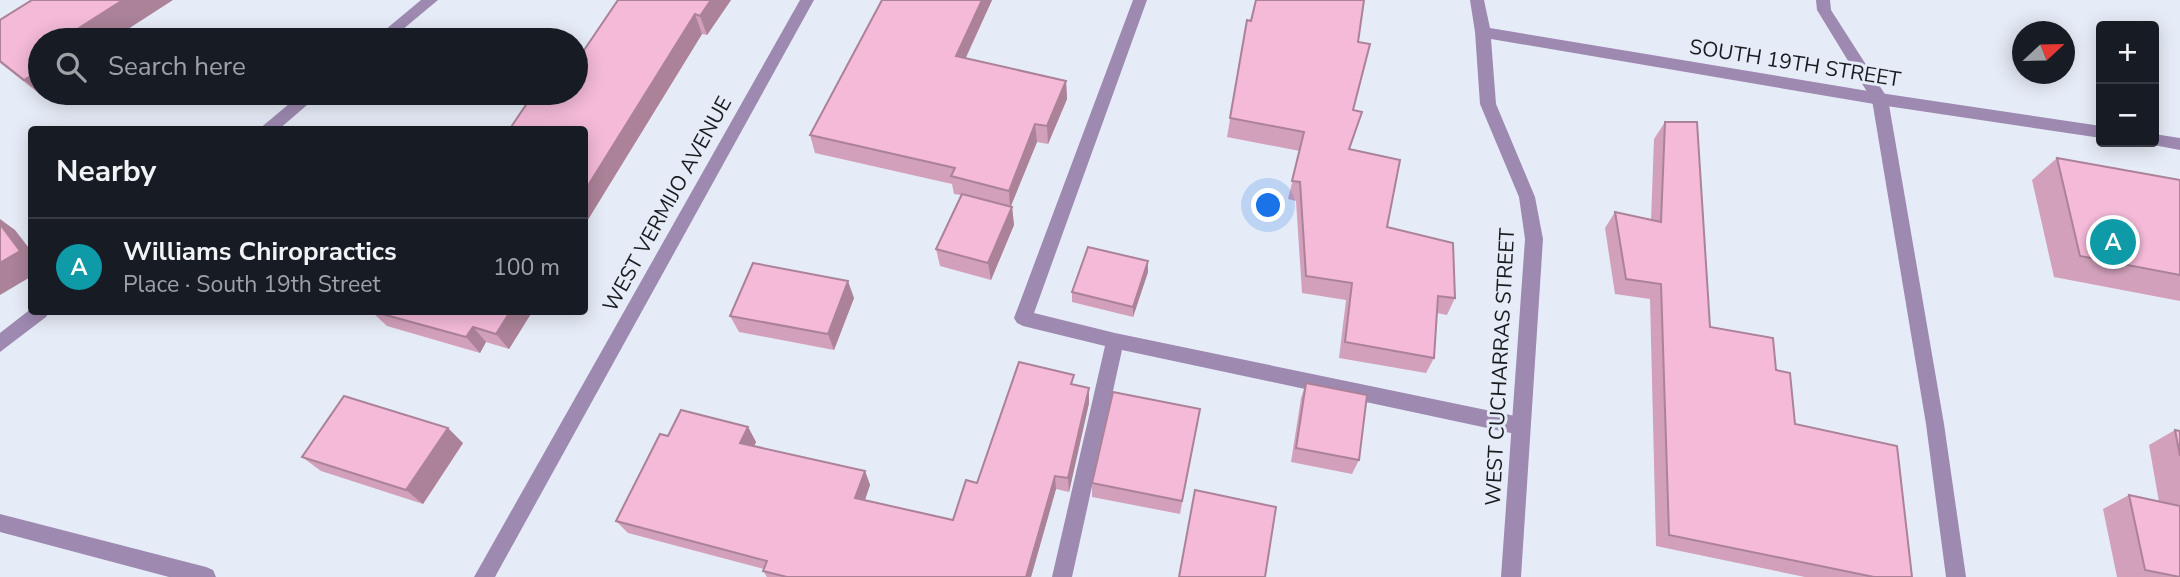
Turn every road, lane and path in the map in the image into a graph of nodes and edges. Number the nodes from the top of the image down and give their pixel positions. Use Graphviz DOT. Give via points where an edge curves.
graph roads {
  1 [pos="431,0"];
  2 [pos="807,0"];
  3 [pos="1140,0"];
  4 [pos="1477,0"];
  5 [pos="1823,0"];
  6 [pos="395,28"];
  7 [pos="1483,32"];
  8 [pos="1880,99"];
  9 [pos="298,105"];
  10 [pos="271,126"];
  11 [pos="2096,131"];
  12 [pos="2159,141"];
  13 [pos="2180,144"];
  14 [pos="36,315"];
  15 [pos="1115,341"];
  16 [pos="0,344"];
  17 [pos="1520,426"];
  18 [pos="0,523"];
  19 [pos="206,577"];
  20 [pos="484,577"];
  21 [pos="1062,577"];
  22 [pos="1511,577"];
  23 [pos="1956,577"];
  1 -- 6 [label="street"];
  2 -- 20 [label="street, WEST VERMIJO AVENUE"];
  3 -- 15 [label="street" via="1023,318"];
  4 -- 7 [label="street, WEST CUCHARRAS STREET"];
  5 -- 8 [label="street" via="1824,10"];
  7 -- 8 [label="street, SOUTH 19TH STREET"];
  7 -- 17 [label="street, WEST CUCHARRAS STREET" via="1488,104 1527,197 1534,239"];
  8 -- 11 [label="street, SOUTH 19TH STREET"];
  8 -- 23 [label="street"];
  9 -- 10 [label="street"];
  12 -- 13 [label="street"];
  14 -- 16 [label="street"];
  15 -- 17 [label="street"];
  15 -- 21 [label="street"];
  17 -- 22 [label="street, WEST CUCHARRAS STREET"];
  18 -- 19 [label="street"];
}
